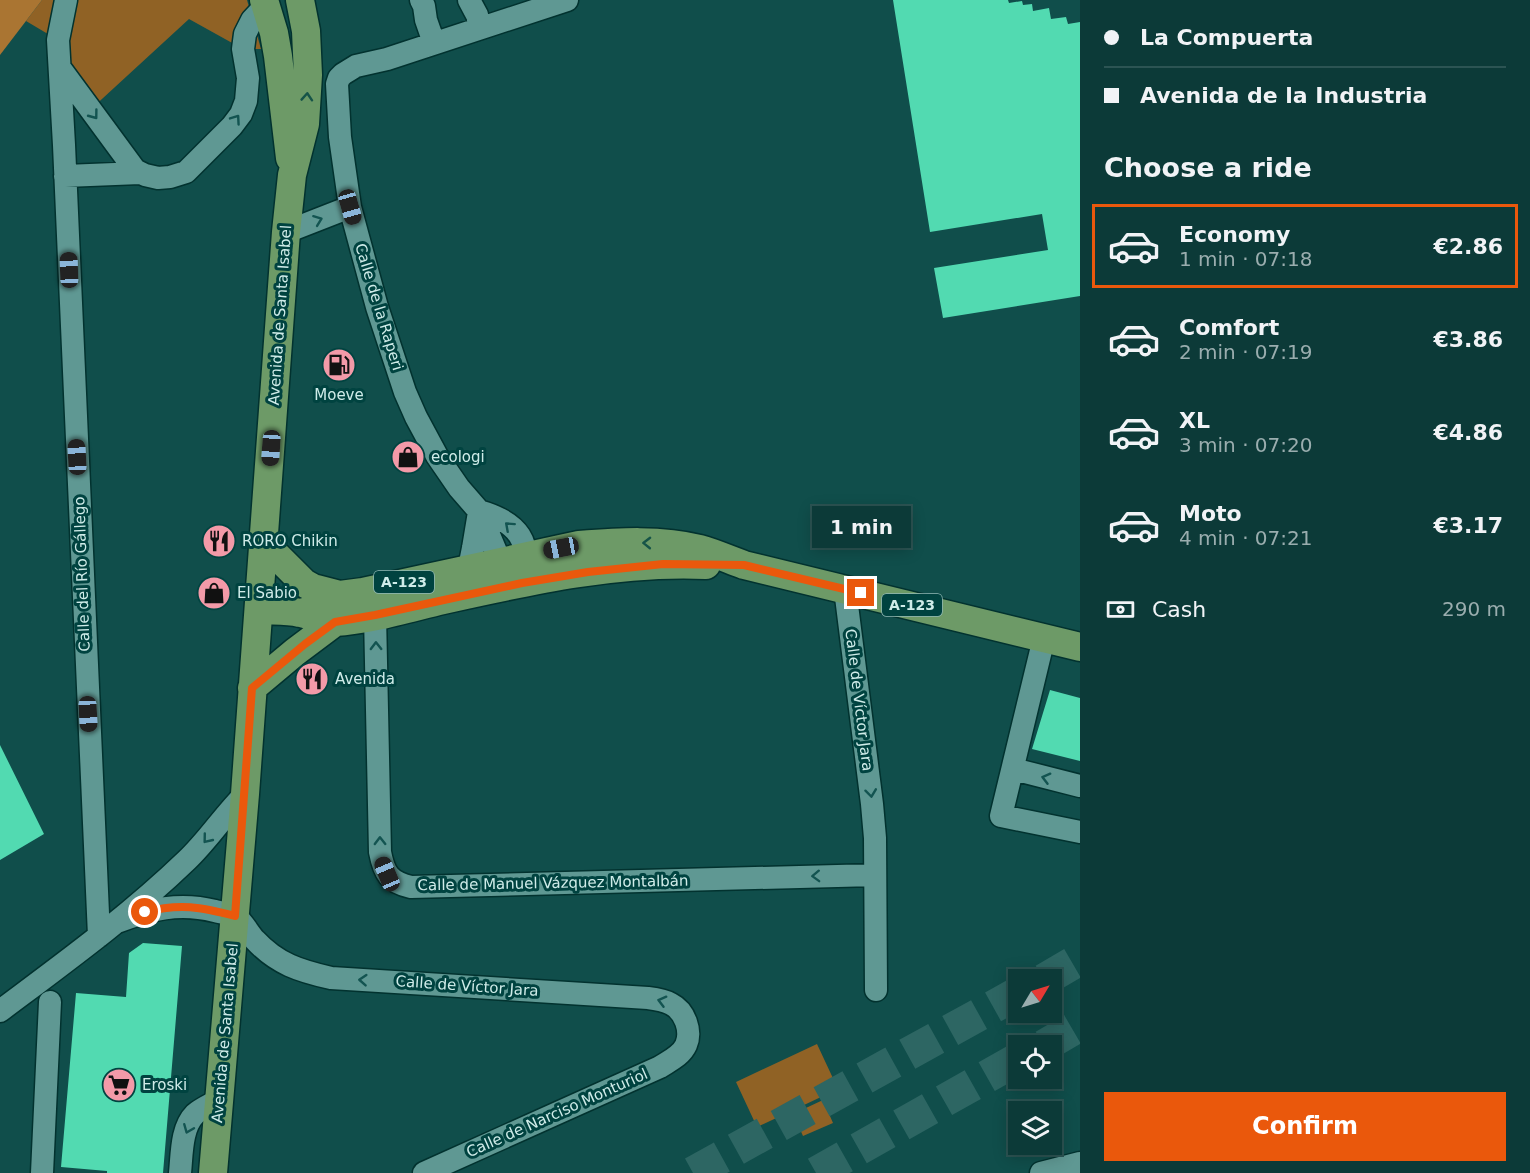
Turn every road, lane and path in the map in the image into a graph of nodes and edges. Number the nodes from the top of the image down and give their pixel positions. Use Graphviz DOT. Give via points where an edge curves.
graph roads {
  1 [pos="66,0"];
  2 [pos="300,0"];
  3 [pos="469,0"];
  4 [pos="567,0"];
  5 [pos="424,2"];
  6 [pos="265,3"];
  7 [pos="480,27"];
  8 [pos="434,43"];
  9 [pos="60,68"];
  10 [pos="140,172"];
  11 [pos="292,175"];
  12 [pos="65,176"];
  13 [pos="350,207"];
  14 [pos="286,232"];
  15 [pos="479,511"];
  16 [pos="264,543"];
  17 [pos="513,558"];
  18 [pos="744,565"];
  19 [pos="469,568"];
  20 [pos="522,583"];
  21 [pos="845,589"];
  22 [pos="340,595"];
  23 [pos="259,610"];
  24 [pos="303,613"];
  25 [pos="375,615"];
  26 [pos="335,622"];
  27 [pos="1044,638"];
  28 [pos="1080,647"];
  29 [pos="252,688"];
  30 [pos="1012,769"];
  31 [pos="1080,786"];
  32 [pos="245,794"];
  33 [pos="1080,832"];
  34 [pos="875,875"];
  35 [pos="235,916"];
  36 [pos="117,922"];
  37 [pos="99,936"];
  38 [pos="876,990"];
  39 [pos="50,1002"];
  40 [pos="0,1011"];
  41 [pos="685,1046"];
  42 [pos="220,1099"];
  43 [pos="1080,1163"];
  44 [pos="42,1173"];
  45 [pos="180,1173"];
  46 [pos="213,1173"];
  47 [pos="424,1173"];
  48 [pos="1041,1173"];
  1 -- 9 [label="street, Calle del Río Gállego" via="58,40"];
  11 -- 2 [label="main road, Avenida de Santa Isabel, one-way" via="305,124 308,75"];
  3 -- 7 [label="street"];
  4 -- 7 [label="street"];
  5 -- 8 [label="street"];
  10 -- 6 [label="street, one-way" via="159,178 186,172 242,114 248,78 244,34"];
  6 -- 11 [label="main road, Avenida de Santa Isabel" via="278,56"];
  7 -- 8 [label="street"];
  8 -- 13 [label="street, Calle de la Raperi" via="356,66 339,78 340,137"];
  9 -- 10 [label="street, one-way"];
  9 -- 12 [label="street, Calle del Río Gállego"];
  10 -- 12 [label="street"];
  11 -- 14 [label="main road, Avenida de Santa Isabel"];
  12 -- 37 [label="street, Calle del Río Gállego"];
  14 -- 13 [label="street, one-way"];
  13 -- 15 [label="street, Calle de la Raperi" via="405,392 437,456"];
  14 -- 16 [label="main road, Avenida de Santa Isabel"];
  15 -- 17 [label="street, Calle de la Raperi" via="495,515 515,529 522,542"];
  15 -- 19 [label="street"];
  16 -- 22 [label="main road, A-123" via="304,583"];
  16 -- 23 [label="main road, Avenida de Santa Isabel"];
  18 -- 17 [label="main road, A-123, one-way" via="700,549 662,543 579,545"];
  17 -- 19 [label="main road, A-123"];
  17 -- 20 [label="street" via="526,569"];
  18 -- 20 [label="main road, A-123" via="635,566"];
  18 -- 21 [label="main road, A-123"];
  19 -- 22 [label="main road, A-123"];
  20 -- 25 [label="main road, A-123"];
  21 -- 27 [label="main road, A-123"];
  21 -- 34 [label="street, Calle de Víctor Jara, one-way" via="872,804"];
  22 -- 24 [label="main road"];
  23 -- 24 [label="main road, A-123"];
  23 -- 29 [label="main road, Avenida de Santa Isabel"];
  24 -- 26 [label="main road, A-123" via="317,621"];
  25 -- 26 [label="main road, A-123"];
  34 -- 25 [label="street, Calle de Manuel Vázquez Montalbán, one-way" via="411,887 394,881 387,874 380,852"];
  26 -- 29 [label="main road, A-123"];
  27 -- 28 [label="main road, A-123"];
  27 -- 30 [label="street"];
  29 -- 32 [label="main road, Avenida de Santa Isabel"];
  31 -- 30 [label="street, one-way"];
  30 -- 33 [label="street" via="1001,816"];
  32 -- 35 [label="main road, Avenida de Santa Isabel"];
  32 -- 36 [label="street, one-way" via="190,858"];
  34 -- 38 [label="street, Calle de Víctor Jara"];
  35 -- 36 [label="street" via="179,906"];
  41 -- 35 [label="street, Calle de Víctor Jara, one-way" via="688,1035 681,1012 662,1000 331,978 277,960"];
  35 -- 42 [label="main road, Avenida de Santa Isabel"];
  36 -- 37 [label="street"];
  37 -- 40 [label="street"];
  39 -- 44 [label="street"];
  41 -- 47 [label="street, Calle de Narciso Monturiol" via="660,1067"];
  42 -- 45 [label="street, one-way" via="189,1122"];
  42 -- 46 [label="main road, Avenida de Santa Isabel"];
  43 -- 48 [label="street"];
}
